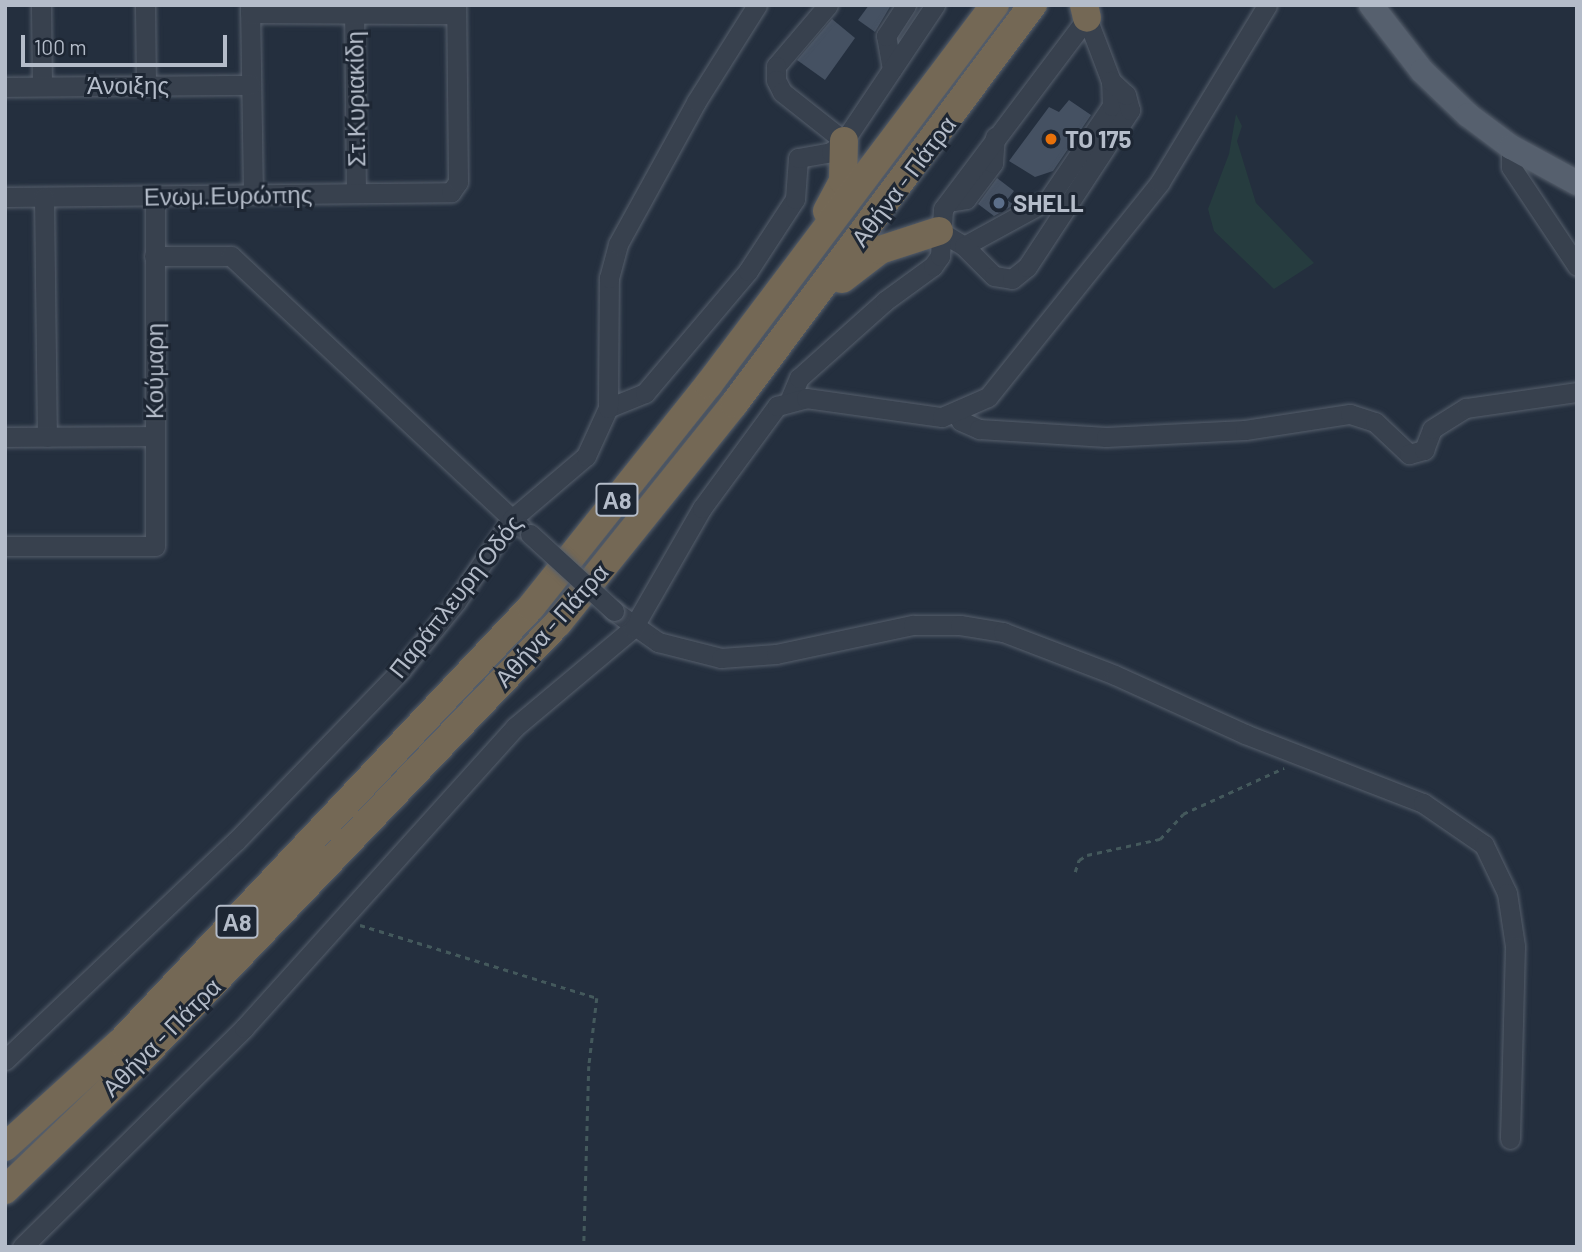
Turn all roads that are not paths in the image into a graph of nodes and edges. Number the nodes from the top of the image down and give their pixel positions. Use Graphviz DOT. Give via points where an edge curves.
graph roads {
  1 [pos="41,5"];
  2 [pos="145,5"];
  3 [pos="757,5"];
  4 [pos="828,5"];
  5 [pos="906,5"];
  6 [pos="935,5"];
  7 [pos="995,5"];
  8 [pos="1033,5"];
  9 [pos="1267,5"];
  10 [pos="1371,5"];
  11 [pos="250,9"];
  12 [pos="354,9"];
  13 [pos="456,9"];
  14 [pos="1086,11"];
  15 [pos="892,69"];
  16 [pos="1111,81"];
  17 [pos="146,85"];
  18 [pos="251,85"];
  19 [pos="5,86"];
  20 [pos="42,86"];
  21 [pos="844,141"];
  22 [pos="1511,147"];
  23 [pos="1577,183"];
  24 [pos="356,193"];
  25 [pos="253,194"];
  26 [pos="155,196"];
  27 [pos="5,197"];
  28 [pos="44,197"];
  29 [pos="939,230"];
  30 [pos="964,246"];
  31 [pos="154,256"];
  32 [pos="1577,266"];
  33 [pos="768,307"];
  34 [pos="792,327"];
  35 [pos="1577,392"];
  36 [pos="790,399"];
  37 [pos="608,408"];
  38 [pos="957,414"];
  39 [pos="155,436"];
  40 [pos="5,437"];
  41 [pos="47,437"];
  42 [pos="512,519"];
  43 [pos="5,546"];
  44 [pos="633,628"];
  45 [pos="5,1059"];
  46 [pos="1510,1139"];
  47 [pos="5,1147"];
  48 [pos="5,1190"];
  49 [pos="22,1247"];
  1 -- 20 [label="street"];
  2 -- 17 [label="street"];
  3 -- 37 [label="street, Παράπλευρη Οδός" via="696,102 618,244 609,278"];
  4 -- 21 [label="street" via="776,66 776,80 782,92"];
  5 -- 15 [label="street" via="886,36"];
  6 -- 15 [label="street"];
  7 -- 33 [label="highway, Αθήνα - Πάτρα / Α8"];
  8 -- 34 [label="highway, Αθήνα - Πάτρα / Α8"];
  9 -- 38 [label="street" via="1142,206 1001,383 988,397"];
  10 -- 22 [label="main road" via="1439,88"];
  11 -- 12 [label="street"];
  11 -- 18 [label="street"];
  12 -- 13 [label="street"];
  12 -- 24 [label="street, Στ.Κυριακίδη"];
  13 -- 24 [label="street, Ενωμ.Ευρώπης" via="458,182 451,192"];
  14 -- 16 [label="street"];
  14 -- 29 [label="street" via="947,202"];
  15 -- 21 [label="street"];
  16 -- 30 [label="street" via="1112,106 1048,200"];
  16 -- 30 [label="street" via="1126,94 1130,110 1027,267 1012,279 994,276"];
  17 -- 18 [label="street, Άνοιξης"];
  17 -- 20 [label="street, Άνοιξης"];
  18 -- 25 [label="street"];
  19 -- 20 [label="street, Άνοιξης"];
  21 -- 33 [label="highway" via="843,181 837,198"];
  21 -- 37 [label="street" via="831,152 798,158 795,199 748,271 645,393"];
  22 -- 23 [label="main road"];
  22 -- 32 [label="street" via="1511,167"];
  24 -- 25 [label="street, Ενωμ.Ευρώπης"];
  25 -- 26 [label="street, Ενωμ.Ευρώπης"];
  26 -- 28 [label="street, Ενωμ.Ευρώπης"];
  26 -- 31 [label="street, Κούμαρη"];
  27 -- 28 [label="street, Ενωμ.Ευρώπης"];
  28 -- 41 [label="street"];
  29 -- 30 [label="street"];
  29 -- 34 [label="highway" via="863,260"];
  29 -- 36 [label="street" via="940,256 933,266 885,301 799,378"];
  31 -- 39 [label="street, Κούμαρη"];
  31 -- 42 [label="street" via="231,256"];
  33 -- 47 [label="highway, Αθήνα - Πάτρα / Α8" via="531,607 121,1042"];
  34 -- 48 [label="highway, Αθήνα - Πάτρα / Α8" via="558,623 185,1013"];
  35 -- 38 [label="street" via="1466,408 1432,429 1424,450 1409,454 1375,422 1350,414 1245,430 1106,437 979,429 961,421"];
  36 -- 38 [label="street" via="819,399 929,417"];
  36 -- 44 [label="street" via="765,417 732,463"];
  37 -- 42 [label="street, Παράπλευρη Οδός" via="586,456"];
  39 -- 41 [label="street"];
  39 -- 43 [label="street, Κούμαρη" via="155,546"];
  40 -- 41 [label="street"];
  42 -- 44 [label="street, bridge"];
  42 -- 45 [label="street, Παράπλευρη Οδός" via="456,603 401,670 236,841"];
  44 -- 46 [label="street" via="680,650 731,658 776,654 913,625 984,628 1058,652 1423,803 1468,831 1493,858 1507,893 1514,936"];
  44 -- 49 [label="street" via="515,727 244,1028"];
}
